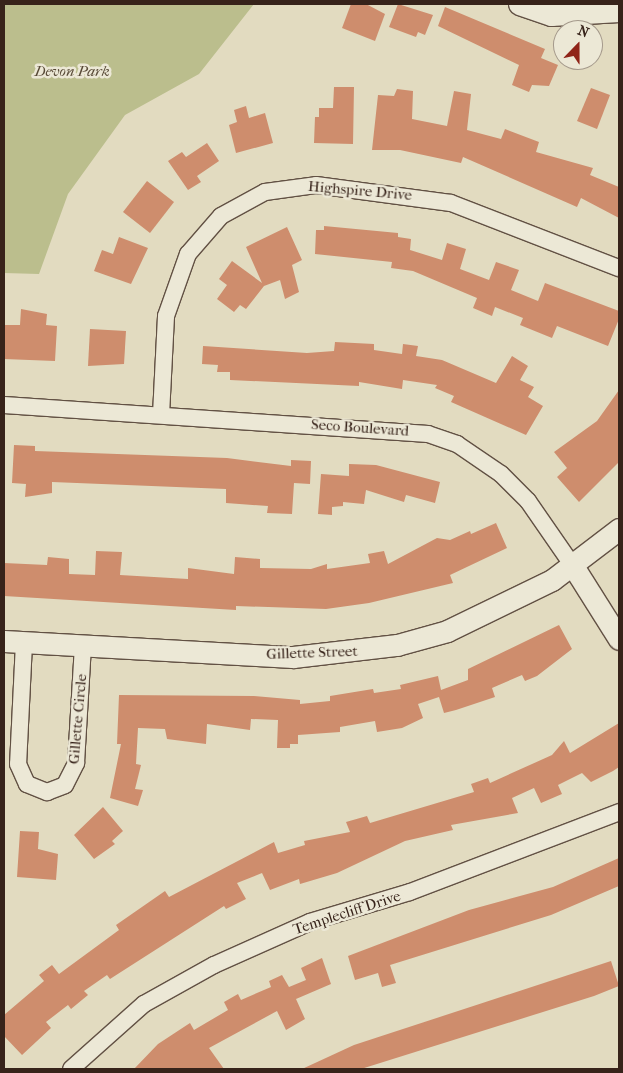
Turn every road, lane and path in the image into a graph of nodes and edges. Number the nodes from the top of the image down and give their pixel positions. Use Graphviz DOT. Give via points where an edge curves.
graph roads {
  1 [pos="519,4"];
  2 [pos="619,11"];
  3 [pos="619,268"];
  4 [pos="4,405"];
  5 [pos="161,415"];
  6 [pos="619,529"];
  7 [pos="573,566"];
  8 [pos="619,639"];
  9 [pos="14,642"];
  10 [pos="83,646"];
  11 [pos="619,812"];
  12 [pos="71,1069"];
  1 -- 2 [label="street" via="551,15"];
  3 -- 5 [label="street, Highspire Drive" via="451,203 316,184 266,192 221,216 188,254 166,316"];
  4 -- 5 [label="street, Seco Boulevard"];
  5 -- 7 [label="street, Seco Boulevard" via="398,429 457,444 501,474 528,501"];
  6 -- 7 [label="street, Gillette Street"];
  7 -- 8 [label="street, Seco Boulevard"];
  7 -- 10 [label="street, Gillette Street" via="447,631 344,654 293,657"];
  9 -- 10 [label="street, Gillette Street"];
  9 -- 10 [label="street, Gillette Circle" via="18,764 28,784 47,792 65,785 76,763"];
  11 -- 12 [label="street, Templecliff Drive" via="410,892 310,922 214,965 144,1004"];
}
